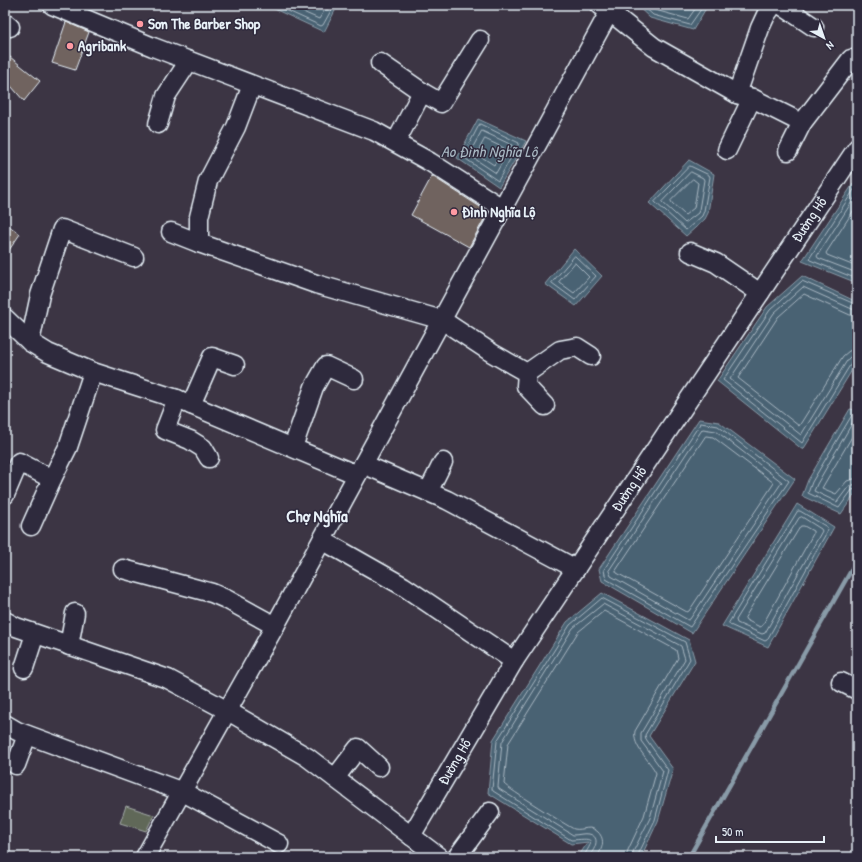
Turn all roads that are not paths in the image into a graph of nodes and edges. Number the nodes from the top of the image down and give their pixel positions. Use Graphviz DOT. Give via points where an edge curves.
graph roads {
  1 [pos="52,5"];
  2 [pos="774,5"];
  3 [pos="781,5"];
  4 [pos="607,7"];
  5 [pos="814,26"];
  6 [pos="480,40"];
  7 [pos="851,59"];
  8 [pos="189,61"];
  9 [pos="380,63"];
  10 [pos="252,85"];
  11 [pos="422,92"];
  12 [pos="745,96"];
  13 [pos="802,123"];
  14 [pos="158,124"];
  15 [pos="396,142"];
  16 [pos="857,148"];
  17 [pos="727,150"];
  18 [pos="788,151"];
  19 [pos="502,208"];
  20 [pos="171,232"];
  21 [pos="199,243"];
  22 [pos="690,252"];
  23 [pos="134,257"];
  24 [pos="760,294"];
  25 [pos="5,318"];
  26 [pos="442,320"];
  27 [pos="30,342"];
  28 [pos="591,356"];
  29 [pos="235,365"];
  30 [pos="94,372"];
  31 [pos="527,373"];
  32 [pos="354,379"];
  33 [pos="184,402"];
  34 [pos="545,406"];
  35 [pos="293,447"];
  36 [pos="208,458"];
  37 [pos="443,462"];
  38 [pos="360,470"];
  39 [pos="52,479"];
  40 [pos="428,492"];
  41 [pos="5,495"];
  42 [pos="31,526"];
  43 [pos="322,540"];
  44 [pos="123,569"];
  45 [pos="576,569"];
  46 [pos="75,613"];
  47 [pos="5,622"];
  48 [pos="275,626"];
  49 [pos="35,634"];
  50 [pos="69,646"];
  51 [pos="514,661"];
  52 [pos="24,668"];
  53 [pos="228,711"];
  54 [pos="5,724"];
  55 [pos="27,735"];
  56 [pos="16,765"];
  57 [pos="379,766"];
  58 [pos="335,778"];
  59 [pos="183,792"];
  60 [pos="490,812"];
  61 [pos="411,836"];
  62 [pos="279,844"];
  63 [pos="145,857"];
  64 [pos="439,857"];
  65 [pos="457,857"];
  1 -- 8 [label="street"];
  2 -- 12 [label="street" via="760,28"];
  3 -- 5 [label="street"];
  4 -- 12 [label="street" via="654,47"];
  4 -- 19 [label="street"];
  6 -- 11 [label="street" via="442,103"];
  7 -- 13 [label="street"];
  8 -- 10 [label="street"];
  8 -- 14 [label="street" via="166,96"];
  9 -- 11 [label="street"];
  10 -- 15 [label="street" via="374,131"];
  10 -- 21 [label="street" via="236,127 208,181 199,217"];
  11 -- 15 [label="street"];
  12 -- 13 [label="street"];
  12 -- 17 [label="street"];
  13 -- 18 [label="street"];
  15 -- 19 [label="street"];
  16 -- 24 [label="street, Đường Hồ"];
  19 -- 26 [label="street"];
  20 -- 21 [label="street"];
  21 -- 26 [label="street" via="316,284"];
  22 -- 24 [label="street" via="716,263"];
  23 -- 27 [label="street" via="62,229 40,295"];
  24 -- 45 [label="street, Đường Hồ"];
  25 -- 27 [label="street"];
  26 -- 31 [label="street"];
  26 -- 38 [label="street"];
  27 -- 30 [label="street" via="48,353"];
  28 -- 31 [label="street" via="578,348 560,350"];
  29 -- 33 [label="street" via="212,357"];
  30 -- 33 [label="street"];
  30 -- 39 [label="street" via="68,447"];
  31 -- 34 [label="street" via="526,386"];
  32 -- 35 [label="street" via="326,366 314,387"];
  33 -- 35 [label="street"];
  33 -- 36 [label="street" via="164,430 203,448"];
  35 -- 38 [label="street"];
  37 -- 40 [label="street"];
  38 -- 40 [label="street"];
  38 -- 43 [label="street"];
  39 -- 41 [label="street" via="20,462"];
  39 -- 42 [label="street"];
  40 -- 45 [label="street"];
  43 -- 48 [label="street"];
  43 -- 51 [label="street" via="403,586"];
  44 -- 48 [label="street" via="226,598"];
  45 -- 51 [label="street, Đường Hồ"];
  46 -- 50 [label="street"];
  47 -- 49 [label="street"];
  48 -- 53 [label="street"];
  49 -- 50 [label="street"];
  49 -- 52 [label="street"];
  50 -- 53 [label="street" via="168,679"];
  51 -- 61 [label="street, Đường Hồ"];
  53 -- 58 [label="street" via="307,757"];
  53 -- 59 [label="street"];
  54 -- 55 [label="street"];
  55 -- 56 [label="street"];
  55 -- 59 [label="street"];
  57 -- 58 [label="street" via="358,748"];
  58 -- 61 [label="street"];
  59 -- 62 [label="street"];
  59 -- 63 [label="street"];
  60 -- 65 [label="street"];
  61 -- 64 [label="street"];
}
